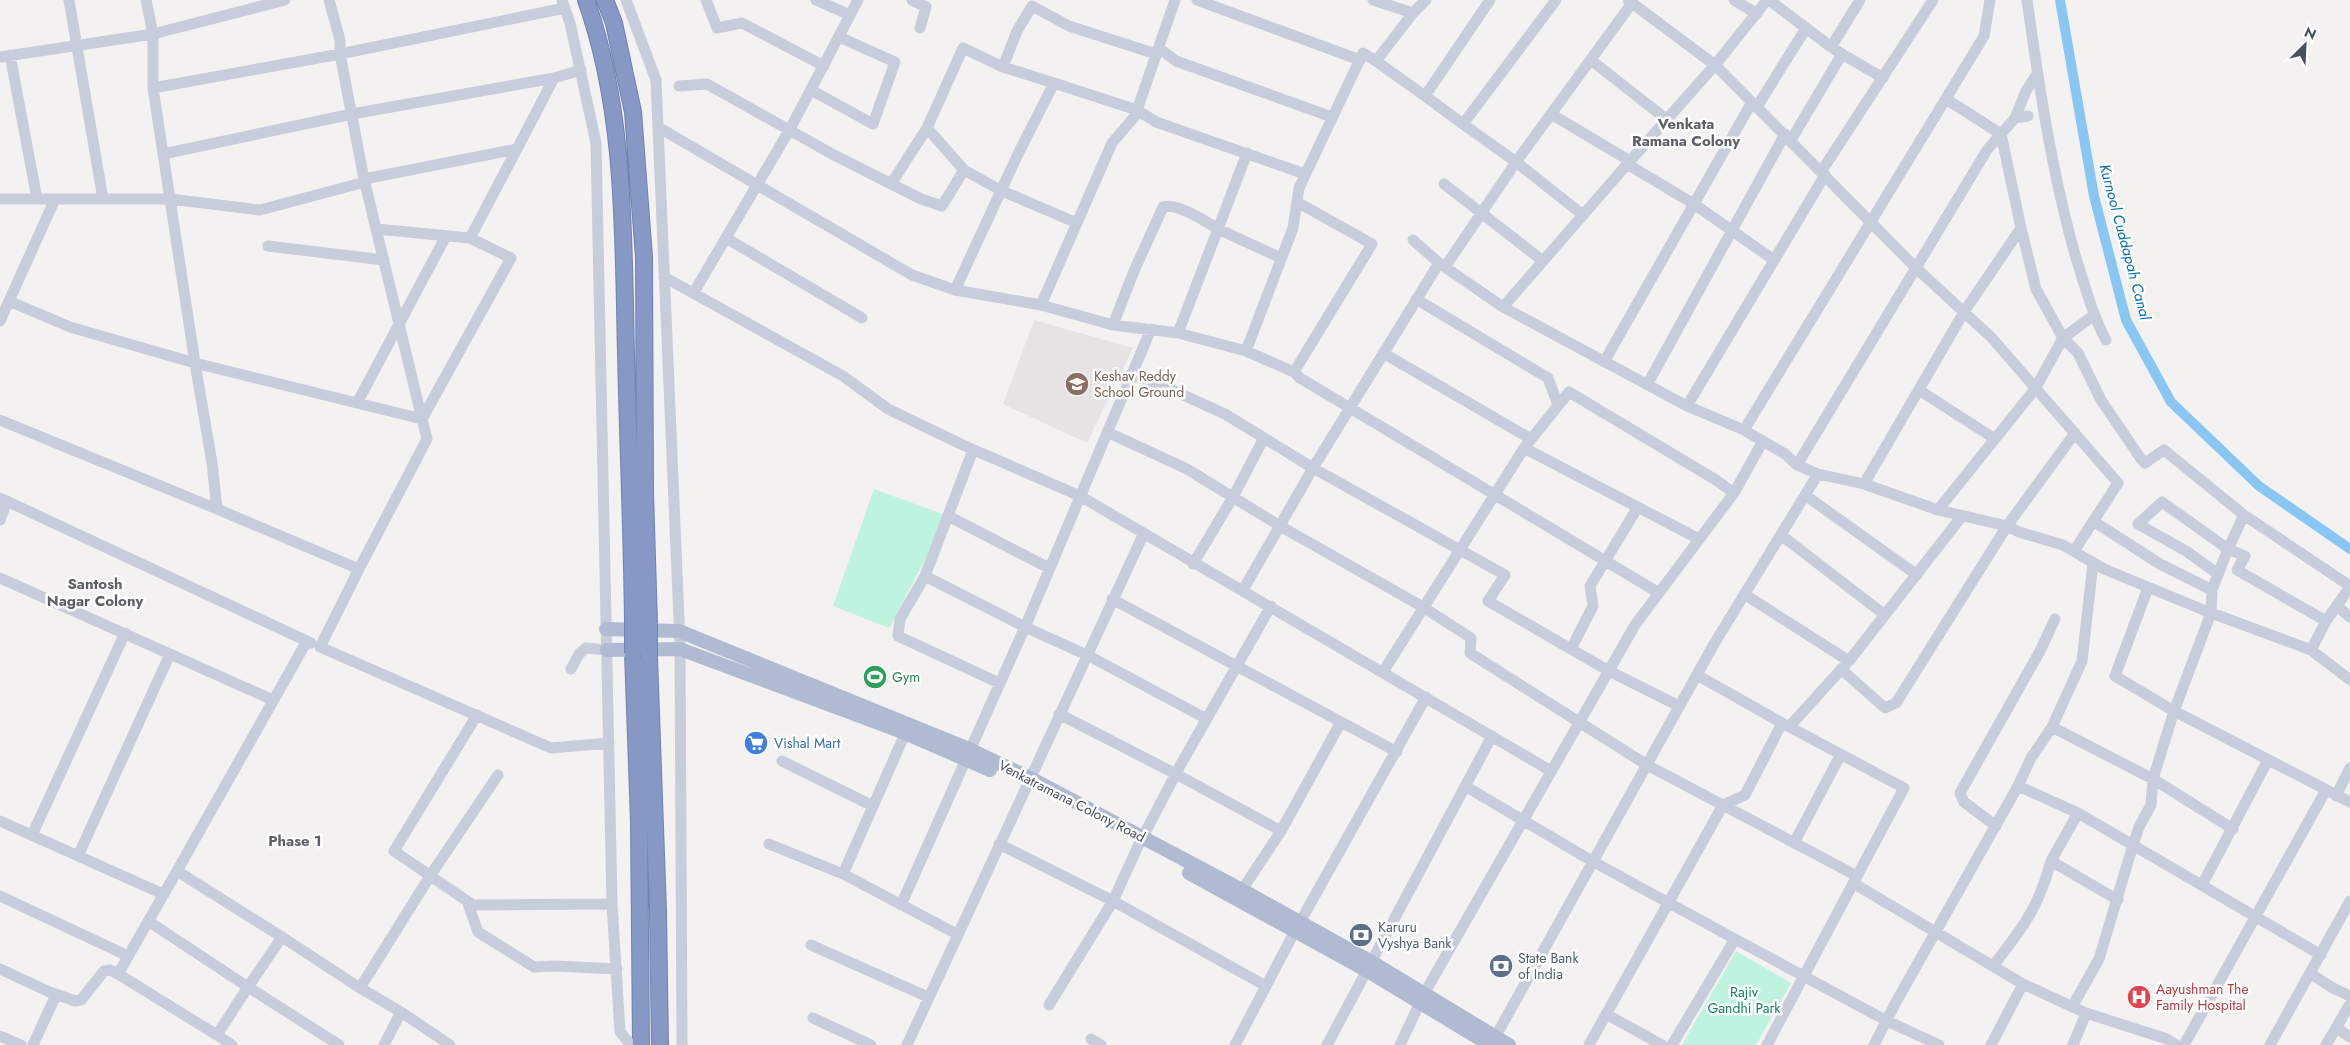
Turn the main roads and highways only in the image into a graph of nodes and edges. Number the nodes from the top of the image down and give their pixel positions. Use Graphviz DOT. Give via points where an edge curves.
graph roads {
  1 [pos="586,0"];
  2 [pos="606,0"];
  3 [pos="641,623"];
  4 [pos="606,629"];
  5 [pos="606,650"];
  6 [pos="907,728"];
  7 [pos="1140,841"];
  8 [pos="1298,927"];
  9 [pos="1492,1042"];
  10 [pos="641,1045"];
  11 [pos="660,1045"];
  12 [pos="1510,1045"];
  1 -- 3 [label="highway" via="597,31 617,142"];
  2 -- 3 [label="highway" via="633,112 644,257 645,493"];
  3 -- 10 [label="highway, bridge" via="633,653 639,821"];
  3 -- 11 [label="highway, bridge" via="649,658"];
  4 -- 6 [label="main road, Venkatramana Colony Road" via="679,631"];
  5 -- 6 [label="main road" via="680,649"];
  6 -- 7 [label="main road, Venkatramana Colony Road" via="1028,782"];
  7 -- 8 [label="main road"];
  7 -- 8 [label="main road, Venkatramana Colony Road" via="1242,890"];
  8 -- 9 [label="main road, Venkatramana Colony Road" via="1368,965"];
  9 -- 12 [label="main road, Venkatramana Colony Road"];
}
